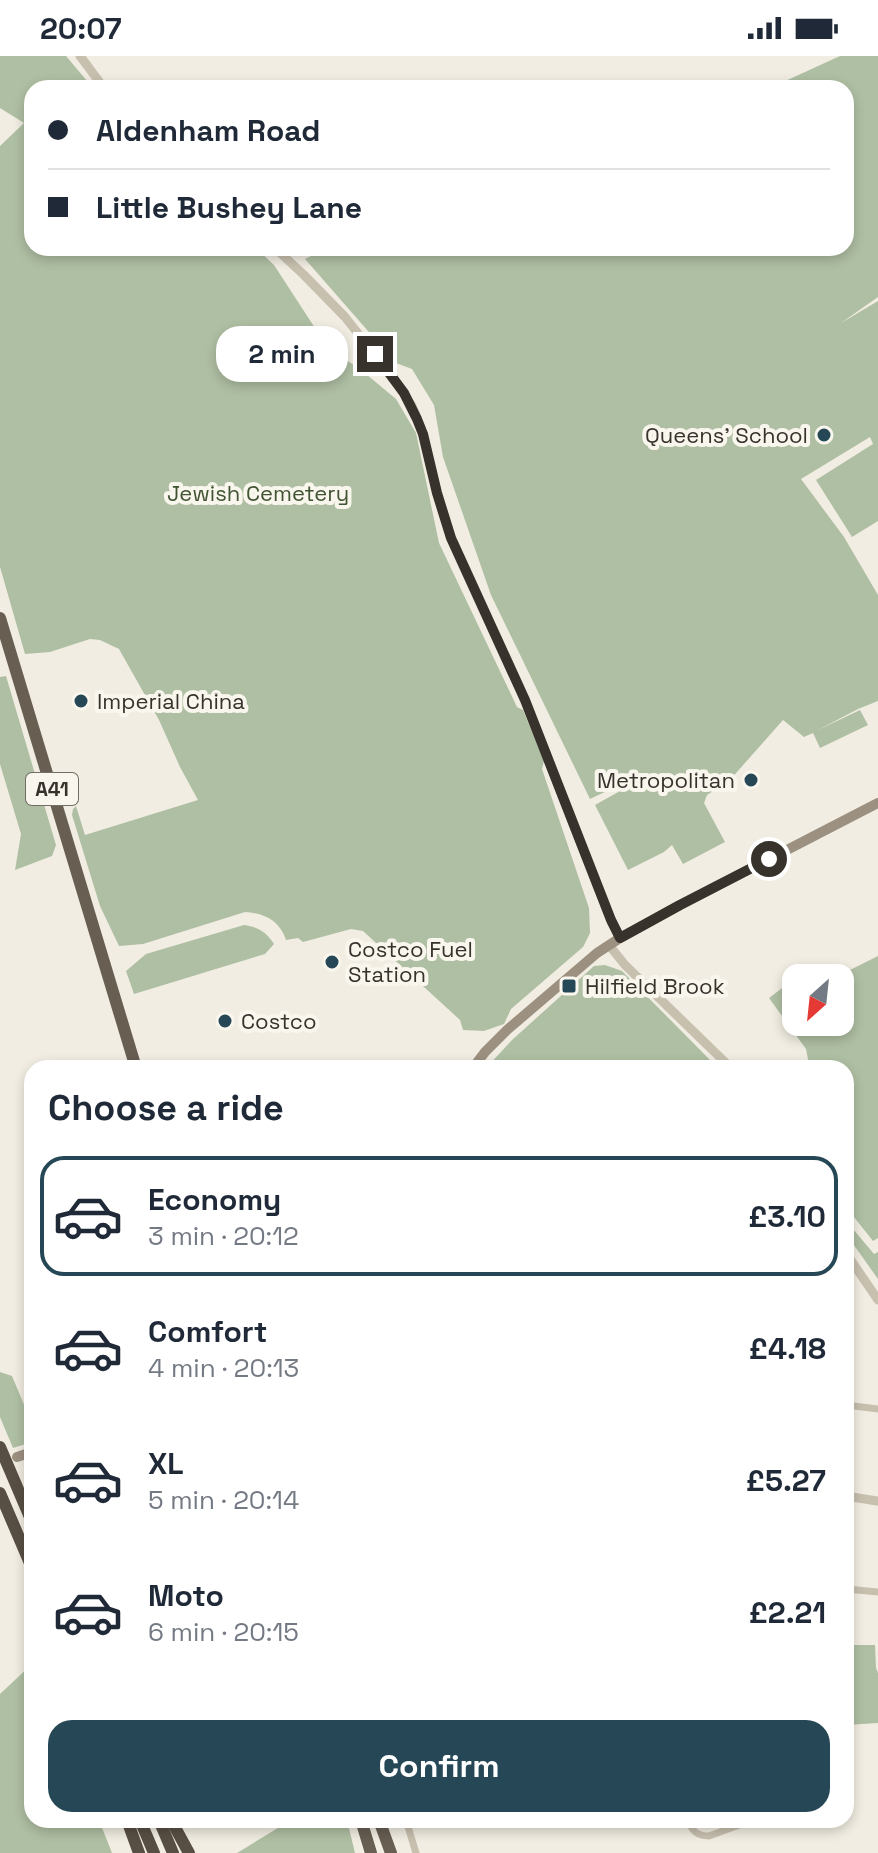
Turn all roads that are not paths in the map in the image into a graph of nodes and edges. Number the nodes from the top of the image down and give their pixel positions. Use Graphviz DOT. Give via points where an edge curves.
graph roads {
  1 [pos="80,56"];
  2 [pos="98,80"];
  3 [pos="284,256"];
  4 [pos="0,618"];
  5 [pos="878,803"];
  6 [pos="620,938"];
  7 [pos="609,945"];
  8 [pos="134,1060"];
  9 [pos="479,1060"];
  10 [pos="723,1060"];
  11 [pos="854,1265"];
  12 [pos="878,1300"];
  13 [pos="854,1406"];
  14 [pos="878,1409"];
  15 [pos="1,1449"];
  16 [pos="24,1455"];
  17 [pos="17,1457"];
  18 [pos="0,1493"];
  19 [pos="854,1498"];
  20 [pos="24,1503"];
  21 [pos="878,1503"];
  22 [pos="24,1549"];
  23 [pos="854,1590"];
  24 [pos="878,1592"];
  25 [pos="130,1828"];
  26 [pos="143,1828"];
  27 [pos="162,1828"];
  28 [pos="175,1828"];
  29 [pos="360,1828"];
  30 [pos="362,1828"];
  31 [pos="375,1828"];
  32 [pos="382,1828"];
  33 [pos="408,1828"];
  34 [pos="692,1828"];
  35 [pos="731,1828"];
  36 [pos="139,1853"];
  37 [pos="154,1853"];
  38 [pos="173,1853"];
  39 [pos="189,1853"];
  40 [pos="363,1853"];
  41 [pos="371,1853"];
  42 [pos="383,1853"];
  43 [pos="391,1853"];
  44 [pos="416,1853"];
  1 -- 2 [label="street"];
  3 -- 6 [label="street" via="345,317 412,406 451,538 525,700"];
  4 -- 8 [label="highway, A41"];
  5 -- 6 [label="main road"];
  6 -- 7 [label="main road"];
  7 -- 9 [label="main road"];
  7 -- 10 [label="street"];
  11 -- 12 [label="street"];
  13 -- 14 [label="street"];
  15 -- 20 [label="highway"];
  16 -- 17 [label="main road"];
  18 -- 22 [label="highway"];
  19 -- 21 [label="street"];
  23 -- 24 [label="street"];
  25 -- 36 [label="highway"];
  26 -- 37 [label="highway"];
  27 -- 38 [label="highway"];
  28 -- 39 [label="highway"];
  29 -- 40 [label="highway"];
  30 -- 41 [label="highway"];
  31 -- 42 [label="highway"];
  32 -- 43 [label="highway"];
  33 -- 44 [label="street"];
  34 -- 35 [label="street" via="702,1836"];
}
